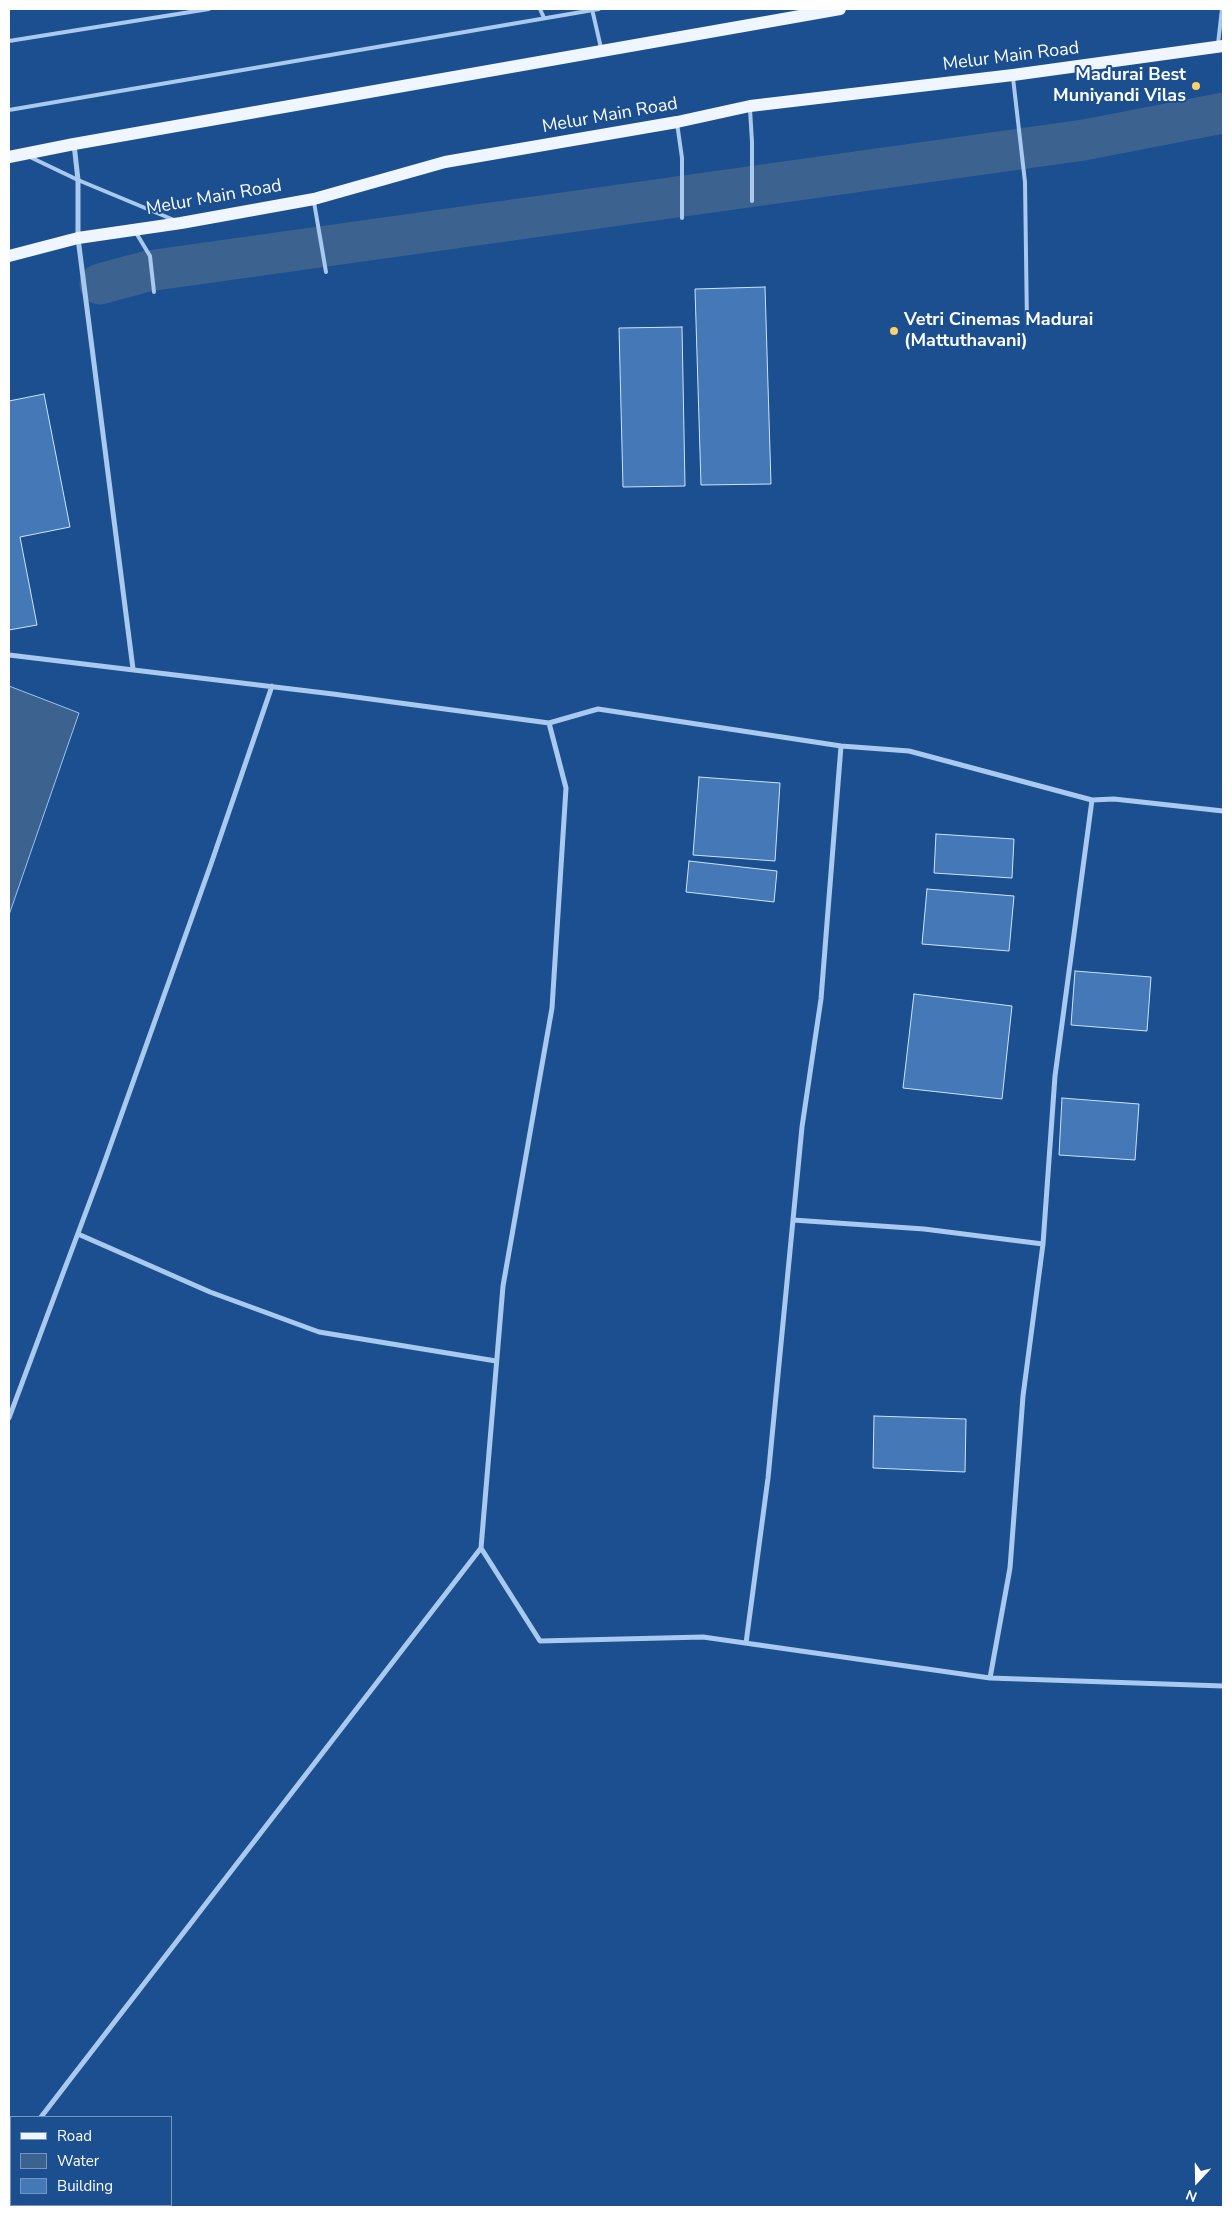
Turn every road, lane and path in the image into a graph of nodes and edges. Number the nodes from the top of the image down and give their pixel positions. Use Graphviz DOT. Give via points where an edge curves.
graph roads {
  1 [pos="209,9"];
  2 [pos="540,9"];
  3 [pos="592,9"];
  4 [pos="599,9"];
  5 [pos="840,9"];
  6 [pos="1222,9"];
  7 [pos="544,18"];
  8 [pos="9,40"];
  9 [pos="1220,46"];
  10 [pos="601,51"];
  11 [pos="1013,74"];
  12 [pos="750,106"];
  13 [pos="9,110"];
  14 [pos="677,122"];
  15 [pos="74,144"];
  16 [pos="9,152"];
  17 [pos="23,154"];
  18 [pos="9,157"];
  19 [pos="78,180"];
  20 [pos="314,199"];
  21 [pos="752,201"];
  22 [pos="682,218"];
  23 [pos="181,223"];
  24 [pos="134,229"];
  25 [pos="78,238"];
  26 [pos="9,256"];
  27 [pos="326,272"];
  28 [pos="154,292"];
  29 [pos="1027,325"];
  30 [pos="9,655"];
  31 [pos="132,669"];
  32 [pos="272,686"];
  33 [pos="549,723"];
  34 [pos="841,746"];
  35 [pos="1092,800"];
  36 [pos="1223,811"];
  37 [pos="793,1220"];
  38 [pos="78,1234"];
  39 [pos="1044,1244"];
  40 [pos="496,1361"];
  41 [pos="9,1418"];
  42 [pos="481,1548"];
  43 [pos="746,1643"];
  44 [pos="990,1678"];
  45 [pos="1223,1686"];
  46 [pos="42,2116"];
  1 -- 8 [label="lane"];
  2 -- 7 [label="lane"];
  3 -- 4 [label="lane"];
  3 -- 7 [label="lane"];
  3 -- 10 [label="lane"];
  5 -- 10 [label="main road"];
  6 -- 9 [label="lane"];
  7 -- 13 [label="lane"];
  9 -- 11 [label="main road, Melur Main Road"];
  10 -- 15 [label="main road"];
  11 -- 12 [label="main road, Melur Main Road"];
  11 -- 29 [label="lane" via="1025,182"];
  12 -- 14 [label="main road, Melur Main Road"];
  12 -- 21 [label="lane"];
  14 -- 20 [label="main road, Melur Main Road" via="445,162"];
  14 -- 22 [label="lane" via="682,158"];
  15 -- 17 [label="main road"];
  15 -- 19 [label="street"];
  16 -- 17 [label="lane"];
  17 -- 18 [label="main road"];
  17 -- 19 [label="lane"];
  19 -- 23 [label="lane"];
  19 -- 25 [label="street"];
  20 -- 23 [label="main road, Melur Main Road"];
  20 -- 27 [label="lane"];
  23 -- 24 [label="main road, Melur Main Road"];
  24 -- 25 [label="main road, Melur Main Road"];
  24 -- 28 [label="lane" via="150,256"];
  25 -- 26 [label="main road, Melur Main Road"];
  25 -- 31 [label="street"];
  30 -- 31 [label="street"];
  31 -- 32 [label="street"];
  32 -- 33 [label="street"];
  32 -- 38 [label="street"];
  33 -- 34 [label="street" via="598,709"];
  33 -- 40 [label="street" via="566,788 552,1008 503,1286"];
  34 -- 35 [label="street" via="909,751"];
  34 -- 37 [label="street" via="821,999 802,1127"];
  35 -- 36 [label="street" via="1114,799"];
  35 -- 39 [label="street" via="1055,1076"];
  37 -- 39 [label="street" via="924,1228"];
  37 -- 43 [label="street" via="768,1478"];
  38 -- 40 [label="street" via="210,1292 319,1332"];
  38 -- 41 [label="street"];
  39 -- 44 [label="street" via="1023,1396 1010,1568"];
  40 -- 42 [label="street"];
  42 -- 43 [label="street" via="540,1641 703,1637"];
  42 -- 46 [label="street"];
  43 -- 44 [label="street"];
  44 -- 45 [label="street"];
}
